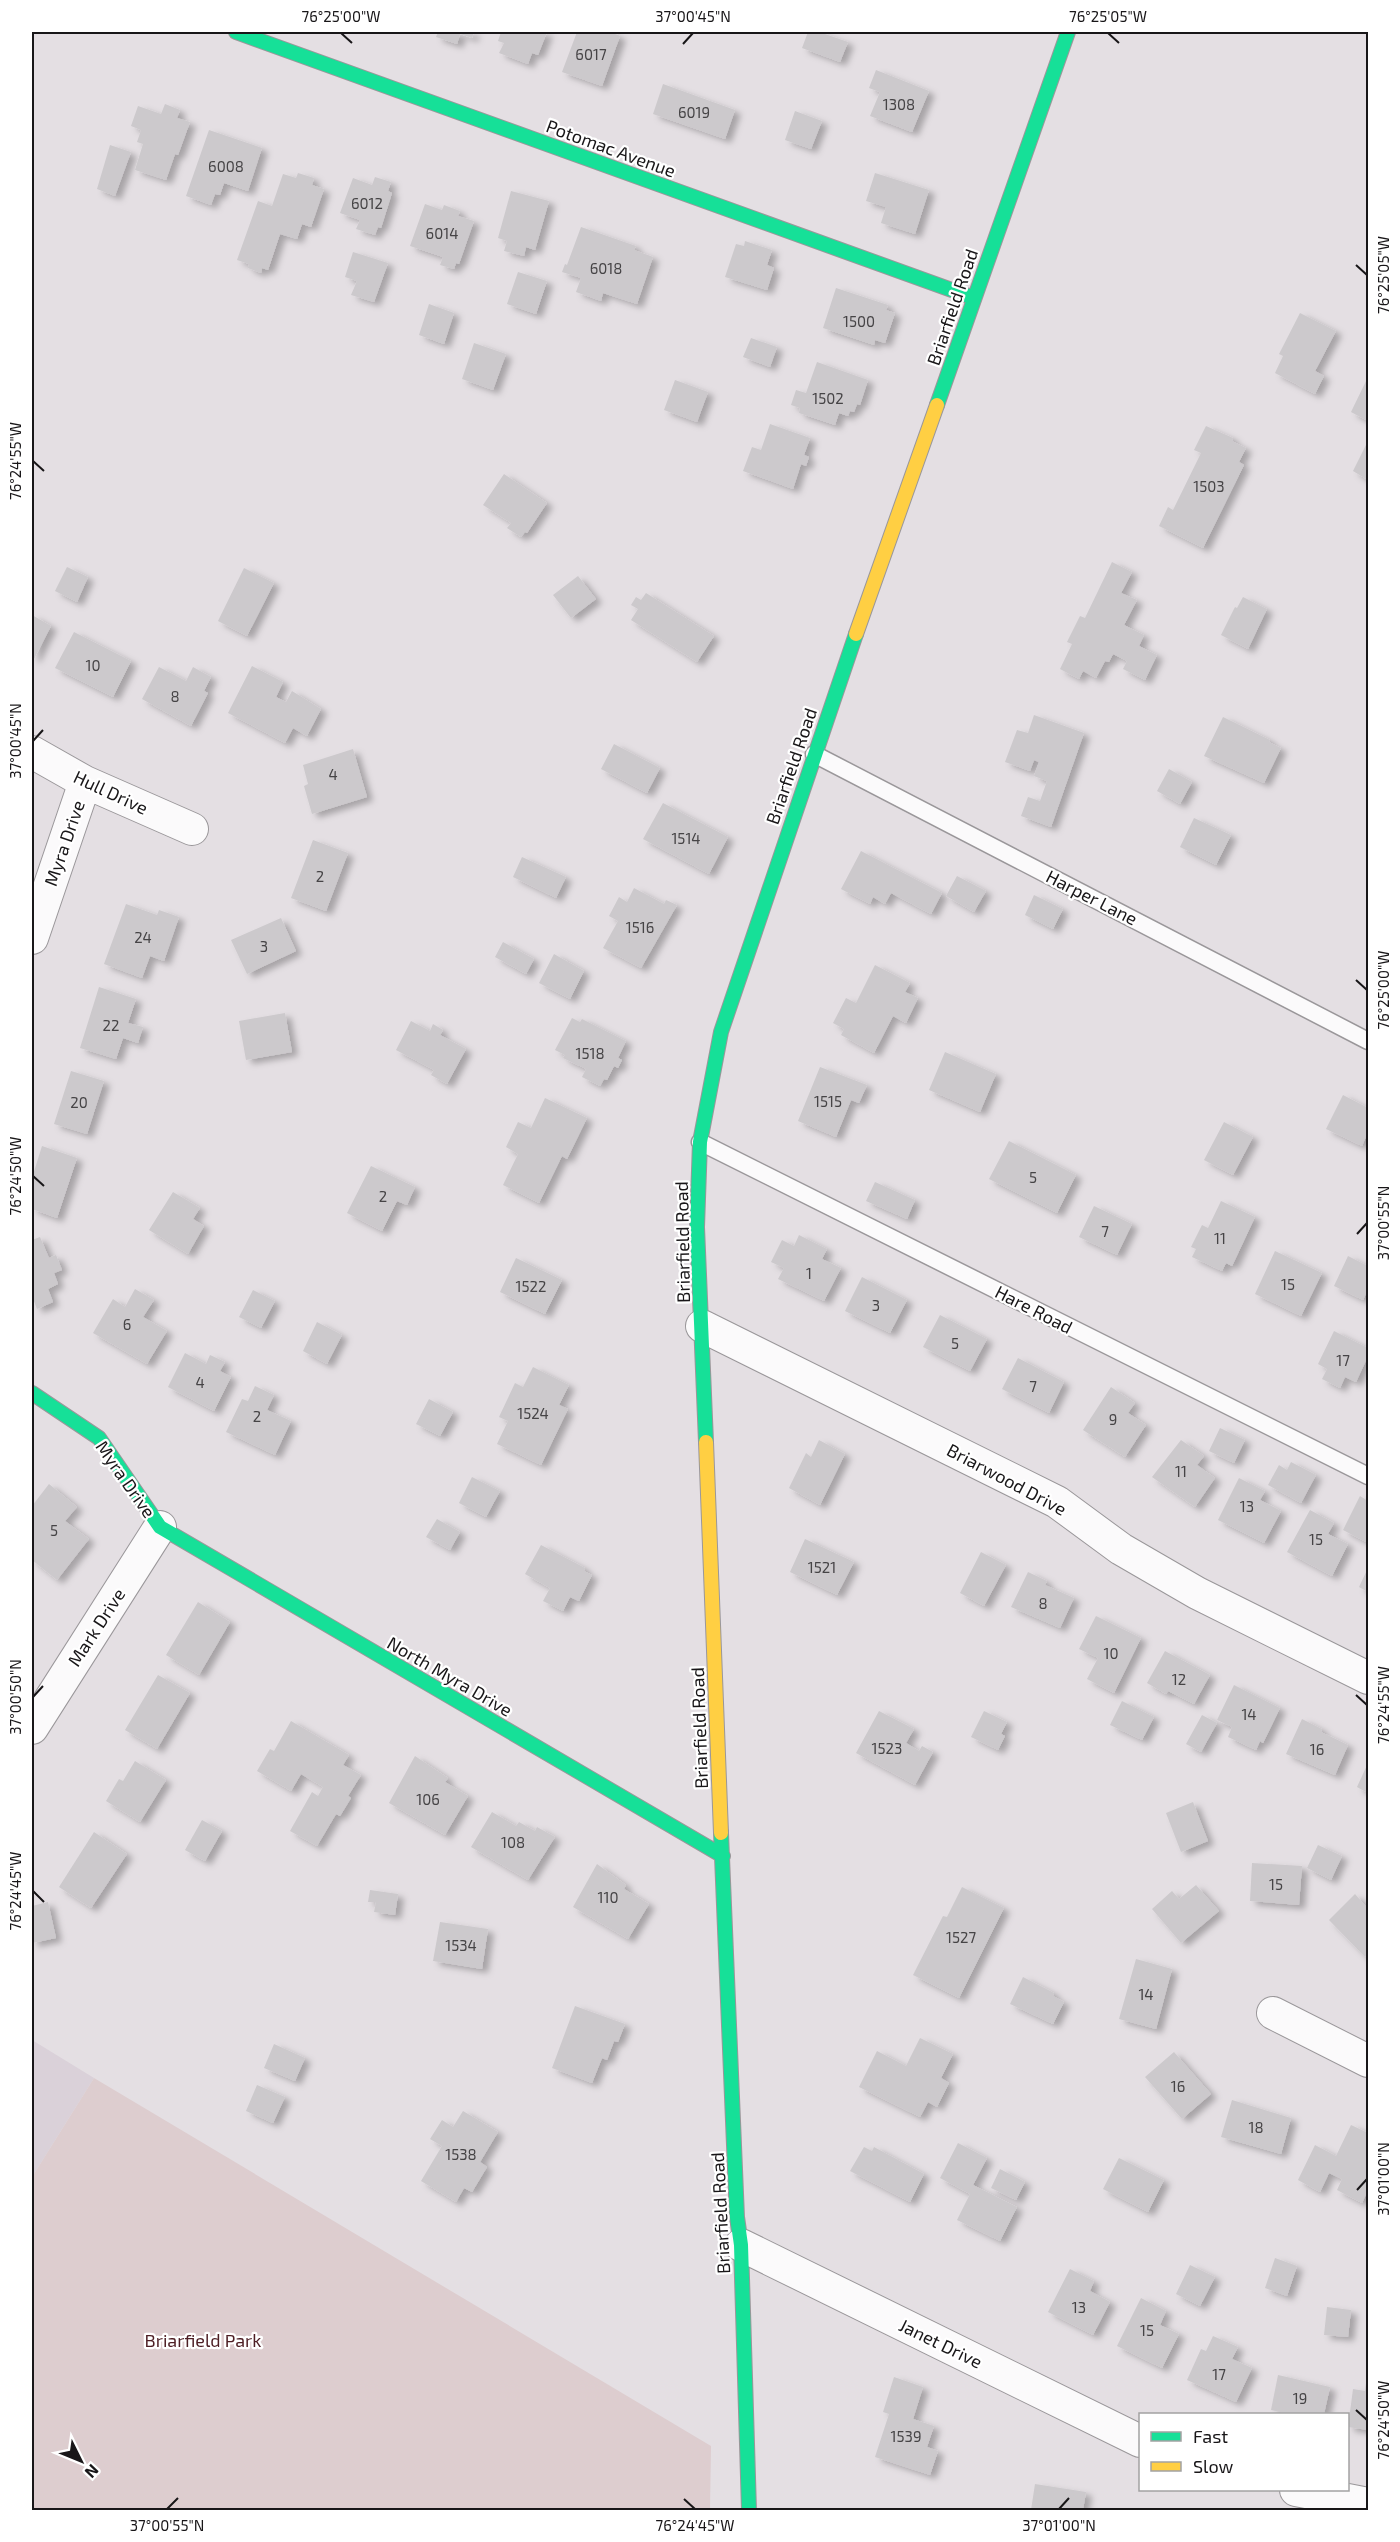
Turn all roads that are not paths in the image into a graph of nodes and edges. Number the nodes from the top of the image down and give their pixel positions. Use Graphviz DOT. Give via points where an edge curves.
graph roads {
  1 [pos="236,32"];
  2 [pos="1068,32"];
  3 [pos="974,298"];
  4 [pos="32,752"];
  5 [pos="814,754"];
  6 [pos="85,782"];
  7 [pos="192,829"];
  8 [pos="32,938"];
  9 [pos="1368,1041"];
  10 [pos="700,1142"];
  11 [pos="702,1326"];
  12 [pos="32,1393"];
  13 [pos="1368,1476"];
  14 [pos="160,1527"];
  15 [pos="1368,1678"];
  16 [pos="32,1728"];
  17 [pos="723,1856"];
  18 [pos="1272,2013"];
  19 [pos="1368,2061"];
  20 [pos="741,2245"];
  21 [pos="1139,2441"];
  22 [pos="1301,2491"];
  23 [pos="1368,2504"];
  24 [pos="749,2511"];
  1 -- 3 [label="main road, Potomac Avenue"];
  2 -- 3 [label="main road, Briarfield Road"];
  3 -- 5 [label="main road, Briarfield Road"];
  4 -- 6 [label="street, Hull Drive"];
  5 -- 9 [label="lane, Harper Lane"];
  5 -- 10 [label="main road, Briarfield Road" via="721,1032"];
  6 -- 7 [label="street, Hull Drive"];
  6 -- 8 [label="street, Myra Drive"];
  10 -- 11 [label="main road, Briarfield Road"];
  10 -- 13 [label="lane, Hare Road"];
  11 -- 15 [label="street, Briarwood Drive" via="1057,1502 1121,1549 1197,1593"];
  11 -- 17 [label="main road, Briarfield Road"];
  12 -- 14 [label="main road, Myra Drive" via="99,1438"];
  14 -- 16 [label="street, Mark Drive"];
  14 -- 17 [label="main road, North Myra Drive"];
  17 -- 20 [label="main road, Briarfield Road"];
  18 -- 19 [label="street"];
  20 -- 21 [label="street, Janet Drive"];
  20 -- 24 [label="main road, Briarfield Road"];
  22 -- 23 [label="street"];
}
